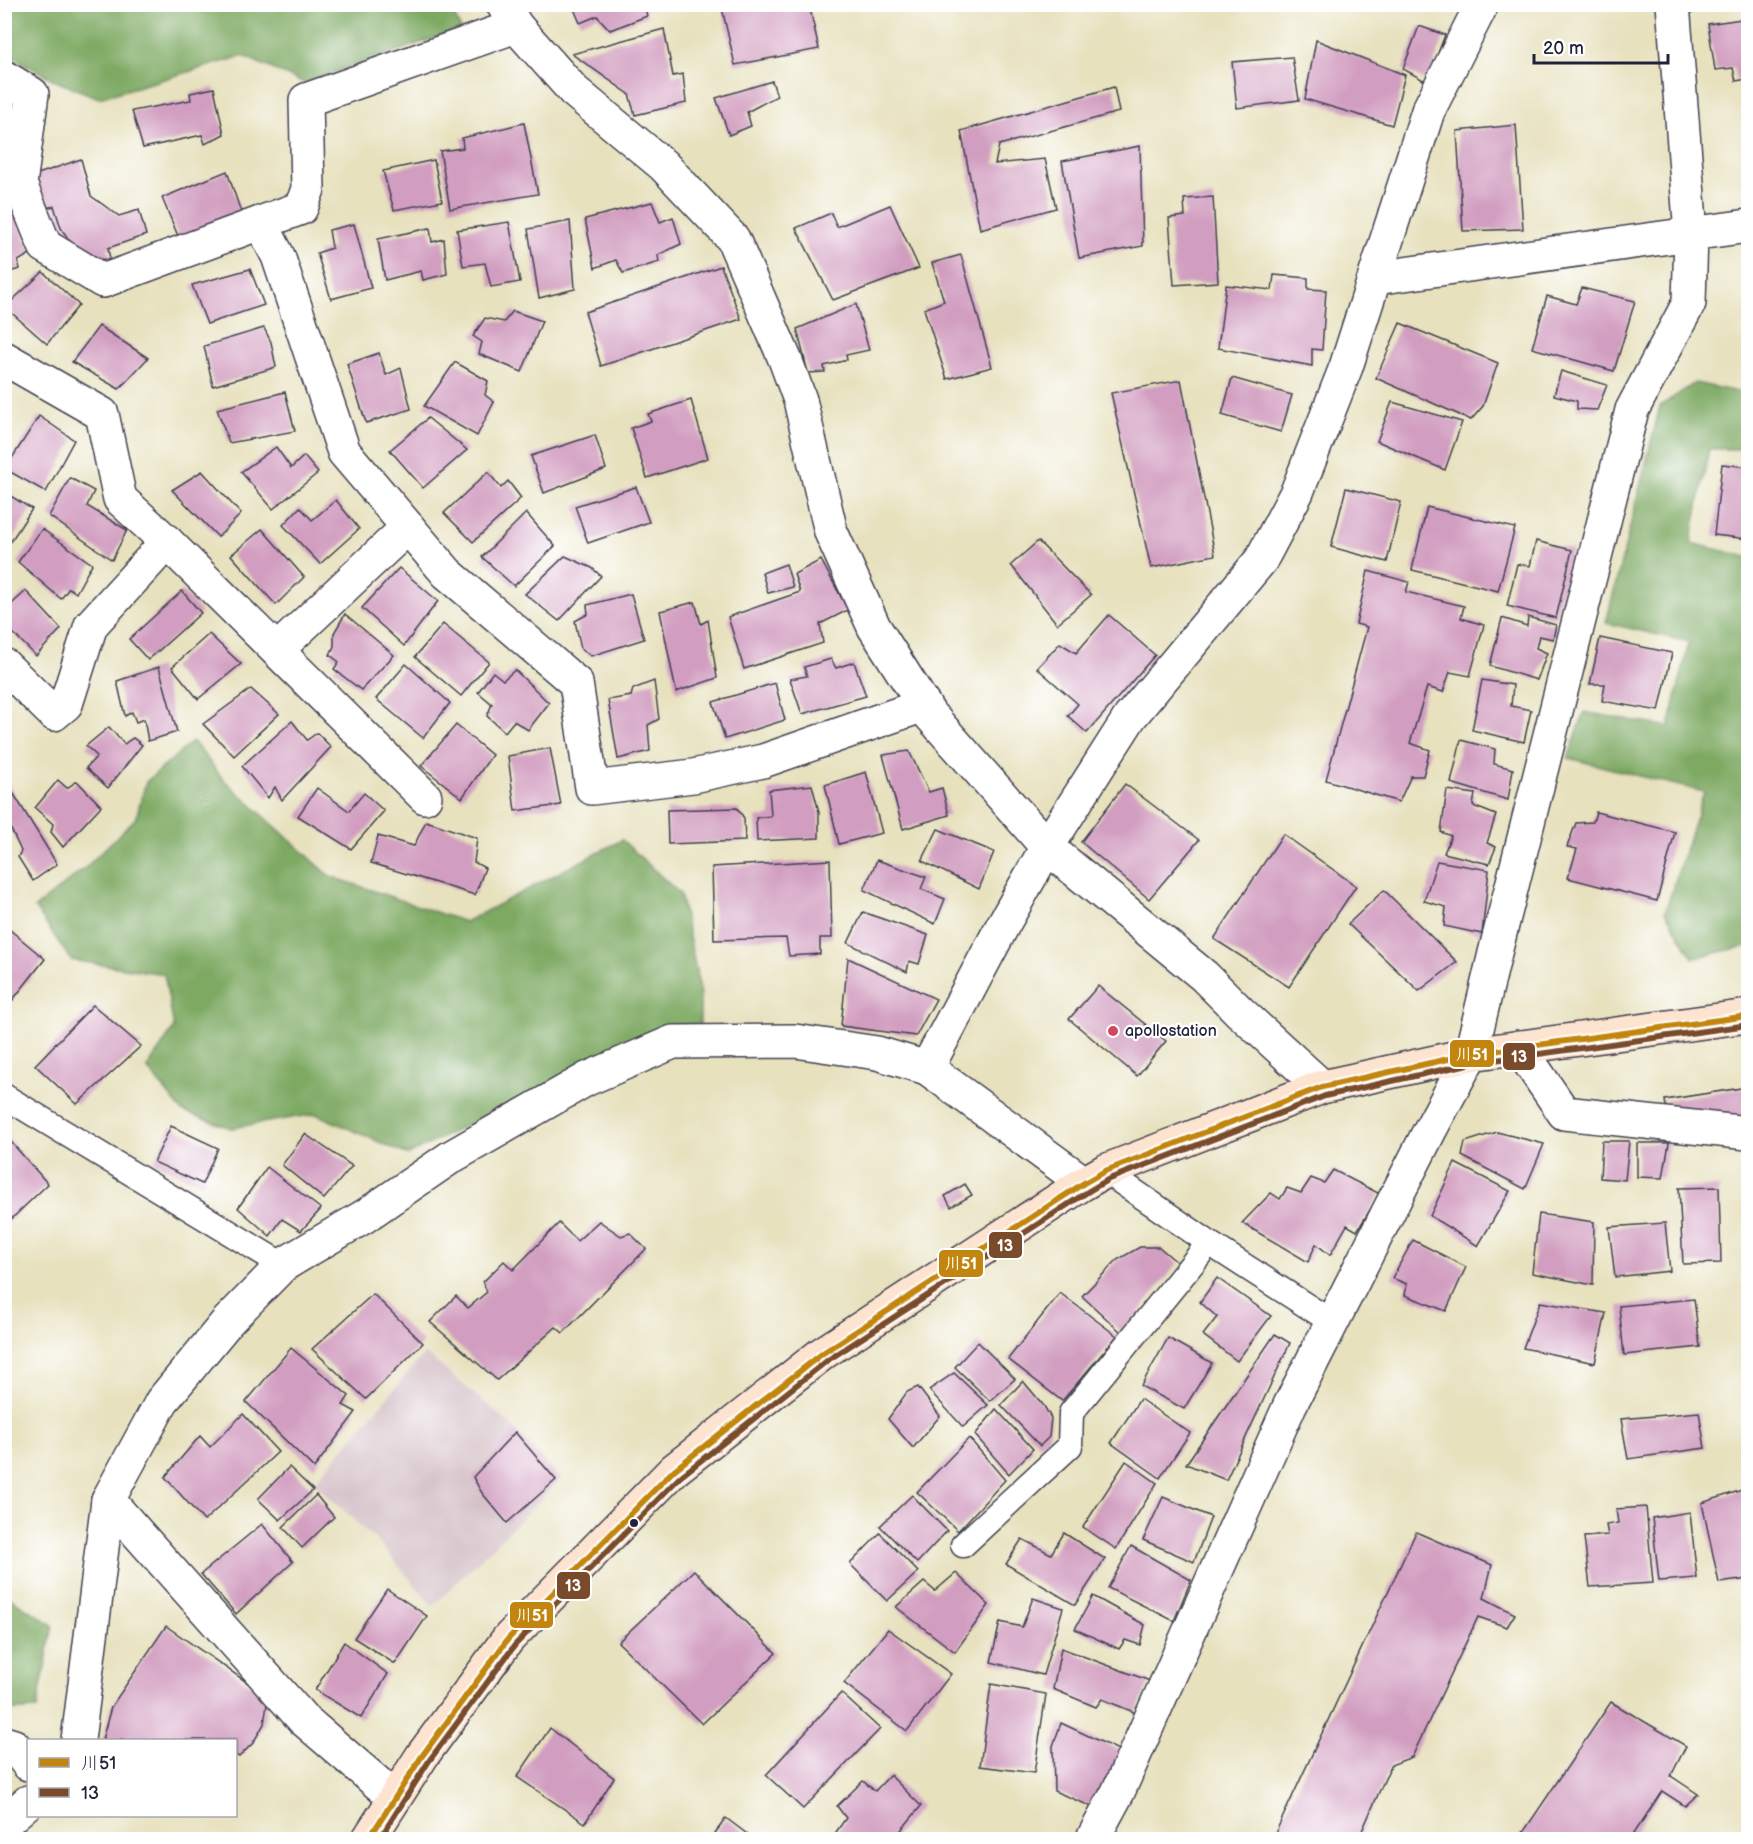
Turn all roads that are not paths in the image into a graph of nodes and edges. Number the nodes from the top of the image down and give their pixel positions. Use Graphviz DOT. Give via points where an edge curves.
graph roads {
  1 [pos="1482,4"];
  2 [pos="1673,4"];
  3 [pos="510,15"];
  4 [pos="4,77"];
  5 [pos="261,223"];
  6 [pos="1749,226"];
  7 [pos="1691,234"];
  8 [pos="1375,278"];
  9 [pos="4,358"];
  10 [pos="408,527"];
  11 [pos="167,542"];
  12 [pos="277,650"];
  13 [pos="4,665"];
  14 [pos="924,705"];
  15 [pos="425,797"];
  16 [pos="1047,847"];
  17 [pos="1749,1016"];
  18 [pos="1519,1047"];
  19 [pos="1471,1054"];
  20 [pos="927,1068"];
  21 [pos="1322,1087"];
  22 [pos="4,1096"];
  23 [pos="1749,1133"];
  24 [pos="1094,1177"];
  25 [pos="1209,1243"];
  26 [pos="283,1265"];
  27 [pos="1332,1322"];
  28 [pos="108,1500"];
  29 [pos="963,1545"];
  30 [pos="78,1739"];
  31 [pos="4,1743"];
  32 [pos="27,1763"];
  33 [pos="394,1798"];
  34 [pos="27,1803"];
  35 [pos="4,1823"];
  36 [pos="368,1839"];
  37 [pos="1092,1839"];
  1 -- 8 [label="street" via="1428,111"];
  2 -- 7 [label="street"];
  3 -- 5 [label="street" via="306,100 308,189 301,208"];
  3 -- 14 [label="street" via="574,91 663,165 733,239 800,400 831,532 874,627"];
  4 -- 5 [label="street" via="32,94 20,184 45,246 103,281"];
  5 -- 10 [label="street" via="278,256 344,452"];
  6 -- 7 [label="street"];
  7 -- 8 [label="street"];
  7 -- 19 [label="street" via="1689,303 1632,410"];
  8 -- 16 [label="street" via="1346,367 1297,492 1262,560 1130,717"];
  9 -- 11 [label="street" via="102,414 120,499"];
  10 -- 12 [label="street"];
  10 -- 14 [label="street" via="447,573 576,683 592,788 693,776 763,760"];
  11 -- 12 [label="street"];
  11 -- 13 [label="street" via="91,625 66,704 54,714"];
  12 -- 15 [label="street"];
  14 -- 16 [label="street"];
  16 -- 20 [label="street"];
  16 -- 21 [label="street" via="1204,976"];
  17 -- 18 [label="main road"];
  18 -- 19 [label="main road"];
  18 -- 23 [label="street" via="1564,1113"];
  19 -- 21 [label="main road"];
  19 -- 27 [label="street"];
  20 -- 24 [label="street"];
  20 -- 26 [label="street" via="877,1053 795,1041 673,1042 578,1084 451,1157 365,1216"];
  21 -- 24 [label="main road"];
  22 -- 26 [label="lane"];
  24 -- 25 [label="lane"];
  24 -- 33 [label="main road" via="823,1353 674,1470 508,1639"];
  25 -- 27 [label="lane"];
  25 -- 29 [label="lane" via="1071,1413 1070,1446"];
  26 -- 28 [label="street" via="228,1321 162,1401"];
  27 -- 37 [label="street" via="1290,1405 1118,1792"];
  28 -- 30 [label="street"];
  28 -- 33 [label="street" via="303,1719"];
  31 -- 32 [label="street" via="14,1746"];
  33 -- 36 [label="main road"];
  34 -- 35 [label="street"];
}
